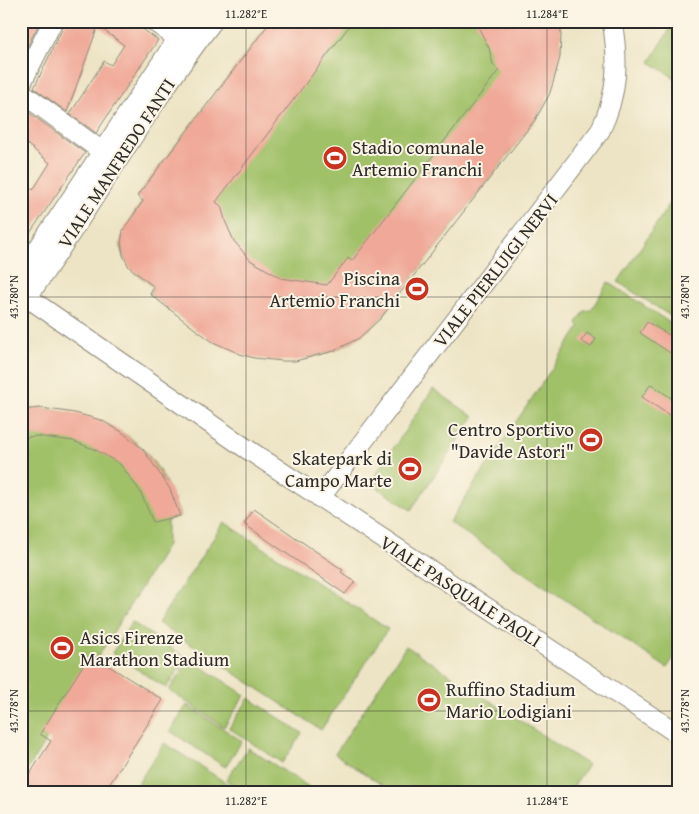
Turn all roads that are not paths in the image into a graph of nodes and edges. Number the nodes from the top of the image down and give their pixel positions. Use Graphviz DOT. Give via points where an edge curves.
graph roads {
  1 [pos="53,21"];
  2 [pos="153,21"];
  3 [pos="189,21"];
  4 [pos="213,21"];
  5 [pos="612,21"];
  6 [pos="184,43"];
  7 [pos="21,84"];
  8 [pos="21,92"];
  9 [pos="108,156"];
  10 [pos="21,274"];
  11 [pos="23,299"];
  12 [pos="320,498"];
  13 [pos="678,734"];
  1 -- 7 [label="street"];
  2 -- 6 [label="street"];
  3 -- 6 [label="street"];
  4 -- 6 [label="street, VIALE MANFREDO FANTI"];
  5 -- 12 [label="street, VIALE PIERLUIGI NERVI" via="617,58 616,88 595,140"];
  6 -- 9 [label="street, VIALE MANFREDO FANTI"];
  8 -- 9 [label="street"];
  9 -- 10 [label="street"];
  9 -- 11 [label="street, VIALE MANFREDO FANTI"];
  11 -- 12 [label="street, VIALE PASQUALE PAOLI"];
  12 -- 13 [label="street, VIALE PASQUALE PAOLI"];
}
